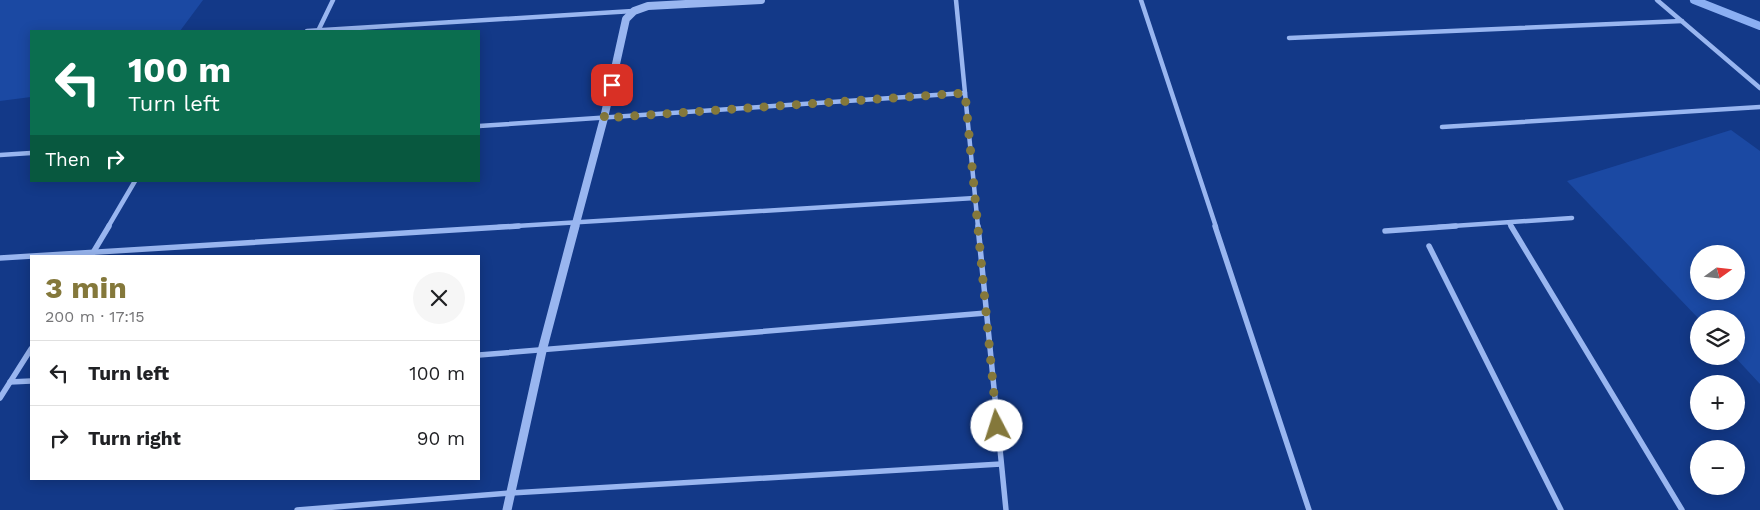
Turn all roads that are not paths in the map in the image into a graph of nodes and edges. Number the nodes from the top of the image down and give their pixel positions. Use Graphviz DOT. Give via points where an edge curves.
graph roads {
  1 [pos="333,0"];
  2 [pos="761,0"];
  3 [pos="956,0"];
  4 [pos="1142,0"];
  5 [pos="1657,0"];
  6 [pos="634,11"];
  7 [pos="1682,21"];
  8 [pos="319,28"];
  9 [pos="311,30"];
  10 [pos="1289,38"];
  11 [pos="1760,88"];
  12 [pos="965,93"];
  13 [pos="1760,106"];
  14 [pos="604,118"];
  15 [pos="480,126"];
  16 [pos="1442,127"];
  17 [pos="30,153"];
  18 [pos="0,155"];
  19 [pos="135,182"];
  20 [pos="975,198"];
  21 [pos="1572,218"];
  22 [pos="577,223"];
  23 [pos="1509,223"];
  24 [pos="1385,231"];
  25 [pos="1429,246"];
  26 [pos="92,254"];
  27 [pos="69,255"];
  28 [pos="30,257"];
  29 [pos="0,258"];
  30 [pos="986,313"];
  31 [pos="30,351"];
  32 [pos="542,351"];
  33 [pos="480,355"];
  34 [pos="30,381"];
  35 [pos="10,382"];
  36 [pos="0,398"];
  37 [pos="1001,464"];
  38 [pos="511,493"];
  39 [pos="297,510"];
  40 [pos="507,510"];
  41 [pos="1006,510"];
  42 [pos="1309,510"];
  43 [pos="1561,510"];
  44 [pos="1682,510"];
  1 -- 8 [label="street"];
  2 -- 6 [label="street" via="648,6"];
  3 -- 12 [label="street"];
  4 -- 42 [label="street"];
  5 -- 7 [label="street"];
  6 -- 8 [label="street"];
  6 -- 14 [label="street" via="626,19"];
  7 -- 10 [label="street"];
  7 -- 11 [label="street"];
  8 -- 9 [label="street"];
  12 -- 14 [label="street"];
  12 -- 20 [label="street"];
  13 -- 16 [label="street"];
  14 -- 15 [label="street"];
  14 -- 22 [label="street"];
  17 -- 18 [label="street"];
  19 -- 26 [label="street"];
  20 -- 22 [label="street"];
  20 -- 30 [label="street"];
  21 -- 23 [label="street"];
  22 -- 26 [label="street"];
  22 -- 32 [label="street"];
  23 -- 24 [label="street"];
  23 -- 44 [label="street"];
  25 -- 43 [label="street"];
  26 -- 27 [label="street"];
  28 -- 29 [label="street"];
  30 -- 32 [label="street"];
  30 -- 37 [label="street"];
  31 -- 35 [label="street"];
  32 -- 33 [label="street"];
  32 -- 38 [label="street"];
  34 -- 35 [label="street"];
  35 -- 36 [label="street"];
  37 -- 38 [label="street"];
  37 -- 41 [label="street"];
  38 -- 39 [label="street"];
  38 -- 40 [label="street"];
}
